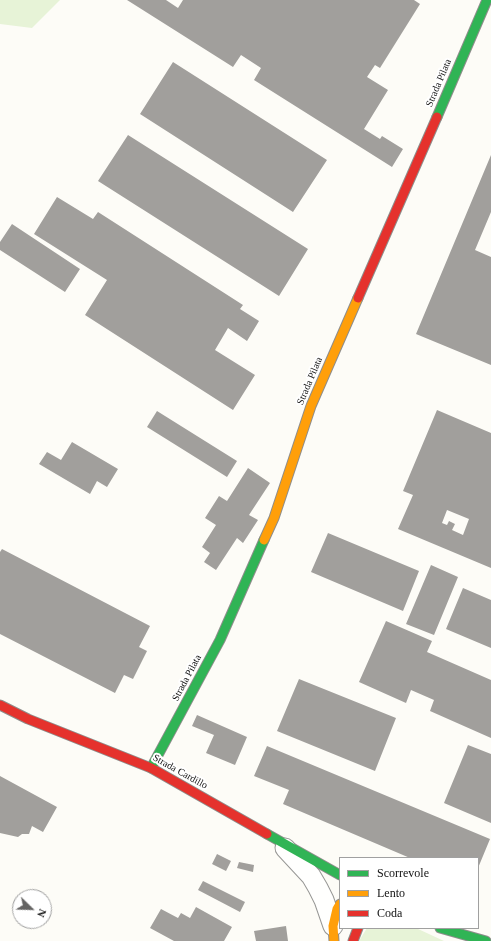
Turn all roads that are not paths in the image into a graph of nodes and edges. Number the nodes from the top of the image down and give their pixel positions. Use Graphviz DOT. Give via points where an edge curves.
graph roads {
  1 [pos="487,0"];
  2 [pos="0,705"];
  3 [pos="151,768"];
  4 [pos="274,837"];
  5 [pos="339,874"];
  6 [pos="339,922"];
  7 [pos="443,929"];
  8 [pos="485,941"];
  1 -- 3 [label="street, Strada Pilata" via="311,406 274,518 220,640"];
  2 -- 3 [label="street, Strada Cardillo"];
  3 -- 4 [label="street, Strada Cardillo"];
  4 -- 5 [label="street, Strada Cardillo"];
  4 -- 6 [label="street" via="311,876"];
  7 -- 8 [label="street"];
}
